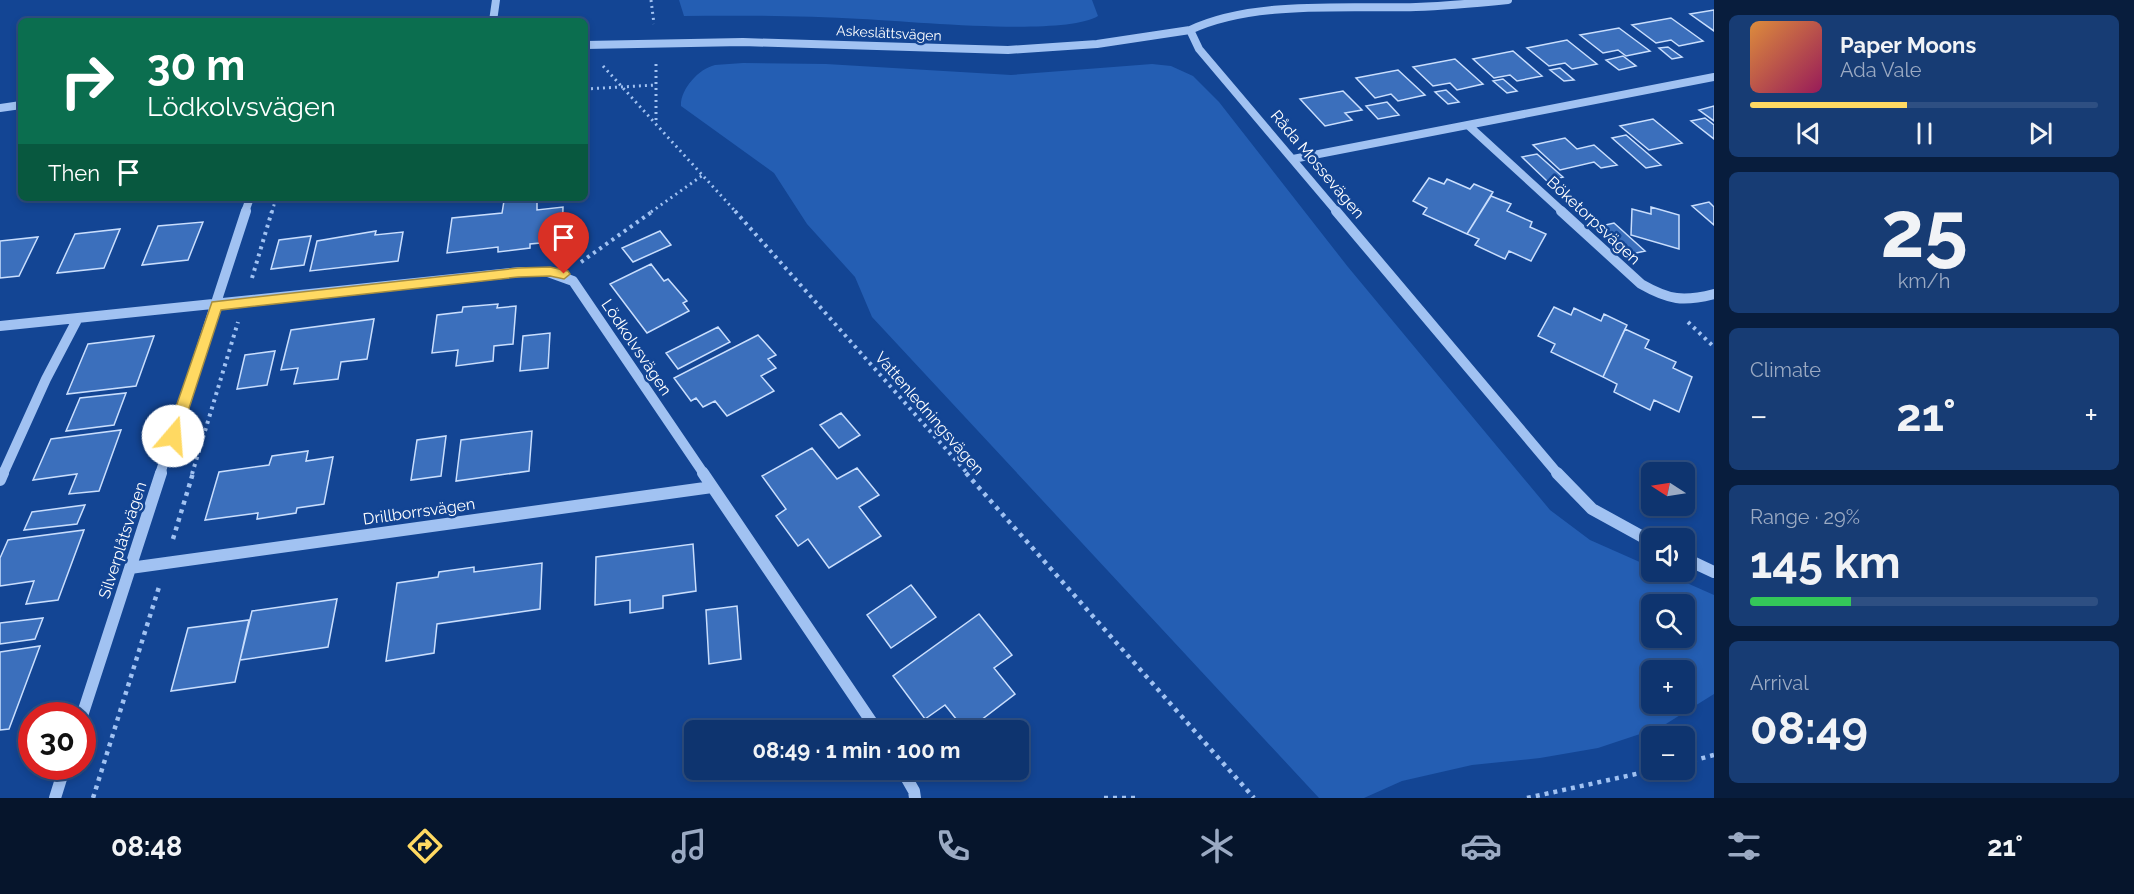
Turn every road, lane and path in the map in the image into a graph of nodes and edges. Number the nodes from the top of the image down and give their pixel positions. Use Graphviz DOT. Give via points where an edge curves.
graph roads {
  1 [pos="496,0"];
  2 [pos="651,0"];
  3 [pos="1508,0"];
  4 [pos="493,18"];
  5 [pos="1190,30"];
  6 [pos="657,42"];
  7 [pos="588,45"];
  8 [pos="600,63"];
  9 [pos="1714,77"];
  10 [pos="656,85"];
  11 [pos="623,87"];
  12 [pos="588,89"];
  13 [pos="18,105"];
  14 [pos="0,108"];
  15 [pos="656,123"];
  16 [pos="1469,126"];
  17 [pos="1293,159"];
  18 [pos="703,175"];
  19 [pos="249,201"];
  20 [pos="275,201"];
  21 [pos="564,274"];
  22 [pos="1714,294"];
  23 [pos="1676,300"];
  24 [pos="244,303"];
  25 [pos="216,306"];
  26 [pos="78,318"];
  27 [pos="0,326"];
  28 [pos="1714,347"];
  29 [pos="0,480"];
  30 [pos="712,487"];
  31 [pos="1641,536"];
  32 [pos="167,562"];
  33 [pos="1695,563"];
  34 [pos="130,568"];
  35 [pos="1714,572"];
  36 [pos="87,702"];
  37 [pos="870,720"];
  38 [pos="1714,755"];
  39 [pos="1695,760"];
  40 [pos="1641,773"];
  41 [pos="61,780"];
  42 [pos="908,780"];
  43 [pos="55,798"];
  44 [pos="93,798"];
  45 [pos="915,798"];
  46 [pos="1104,798"];
  47 [pos="1135,798"];
  48 [pos="1254,798"];
  49 [pos="1527,798"];
  1 -- 4 [label="street"];
  2 -- 6 [label="path"];
  3 -- 5 [label="street" via="1417,7 1250,10 1196,23"];
  5 -- 6 [label="street, Askeslättsvägen" via="1068,47 1008,50"];
  5 -- 17 [label="street, Råda Mossevägen" via="1199,49"];
  6 -- 7 [label="street, Askeslättsvägen"];
  6 -- 10 [label="path"];
  8 -- 11 [label="path, Vattenledningsvägen"];
  9 -- 16 [label="street"];
  10 -- 11 [label="path"];
  10 -- 15 [label="path"];
  11 -- 12 [label="path"];
  11 -- 15 [label="path, Vattenledningsvägen"];
  13 -- 14 [label="street"];
  15 -- 18 [label="path, Vattenledningsvägen"];
  16 -- 17 [label="street"];
  16 -- 23 [label="street, Böketorpsvägen" via="1641,284"];
  17 -- 31 [label="street, Råda Mossevägen" via="1570,488 1592,509"];
  18 -- 21 [label="path"];
  18 -- 48 [label="path, Vattenledningsvägen"];
  19 -- 25 [label="street, Silverplåtsvägen"];
  20 -- 24 [label="path"];
  21 -- 24 [label="street" via="513,273"];
  21 -- 30 [label="street, Lödkolvsvägen" via="573,281"];
  22 -- 23 [label="street"];
  23 -- 28 [label="path" via="1683,317"];
  24 -- 25 [label="street"];
  24 -- 32 [label="path"];
  25 -- 26 [label="street"];
  25 -- 34 [label="street, Silverplåtsvägen"];
  26 -- 27 [label="street"];
  26 -- 29 [label="street"];
  30 -- 32 [label="street, Drillborrsvägen"];
  30 -- 37 [label="street, Lödkolvsvägen"];
  32 -- 34 [label="street, Drillborrsvägen"];
  32 -- 44 [label="path"];
  33 -- 35 [label="street"];
  34 -- 36 [label="street, Silverplåtsvägen"];
  38 -- 39 [label="path"];
  40 -- 49 [label="path"];
  41 -- 43 [label="street"];
  42 -- 45 [label="street"];
  46 -- 47 [label="path"];
}
